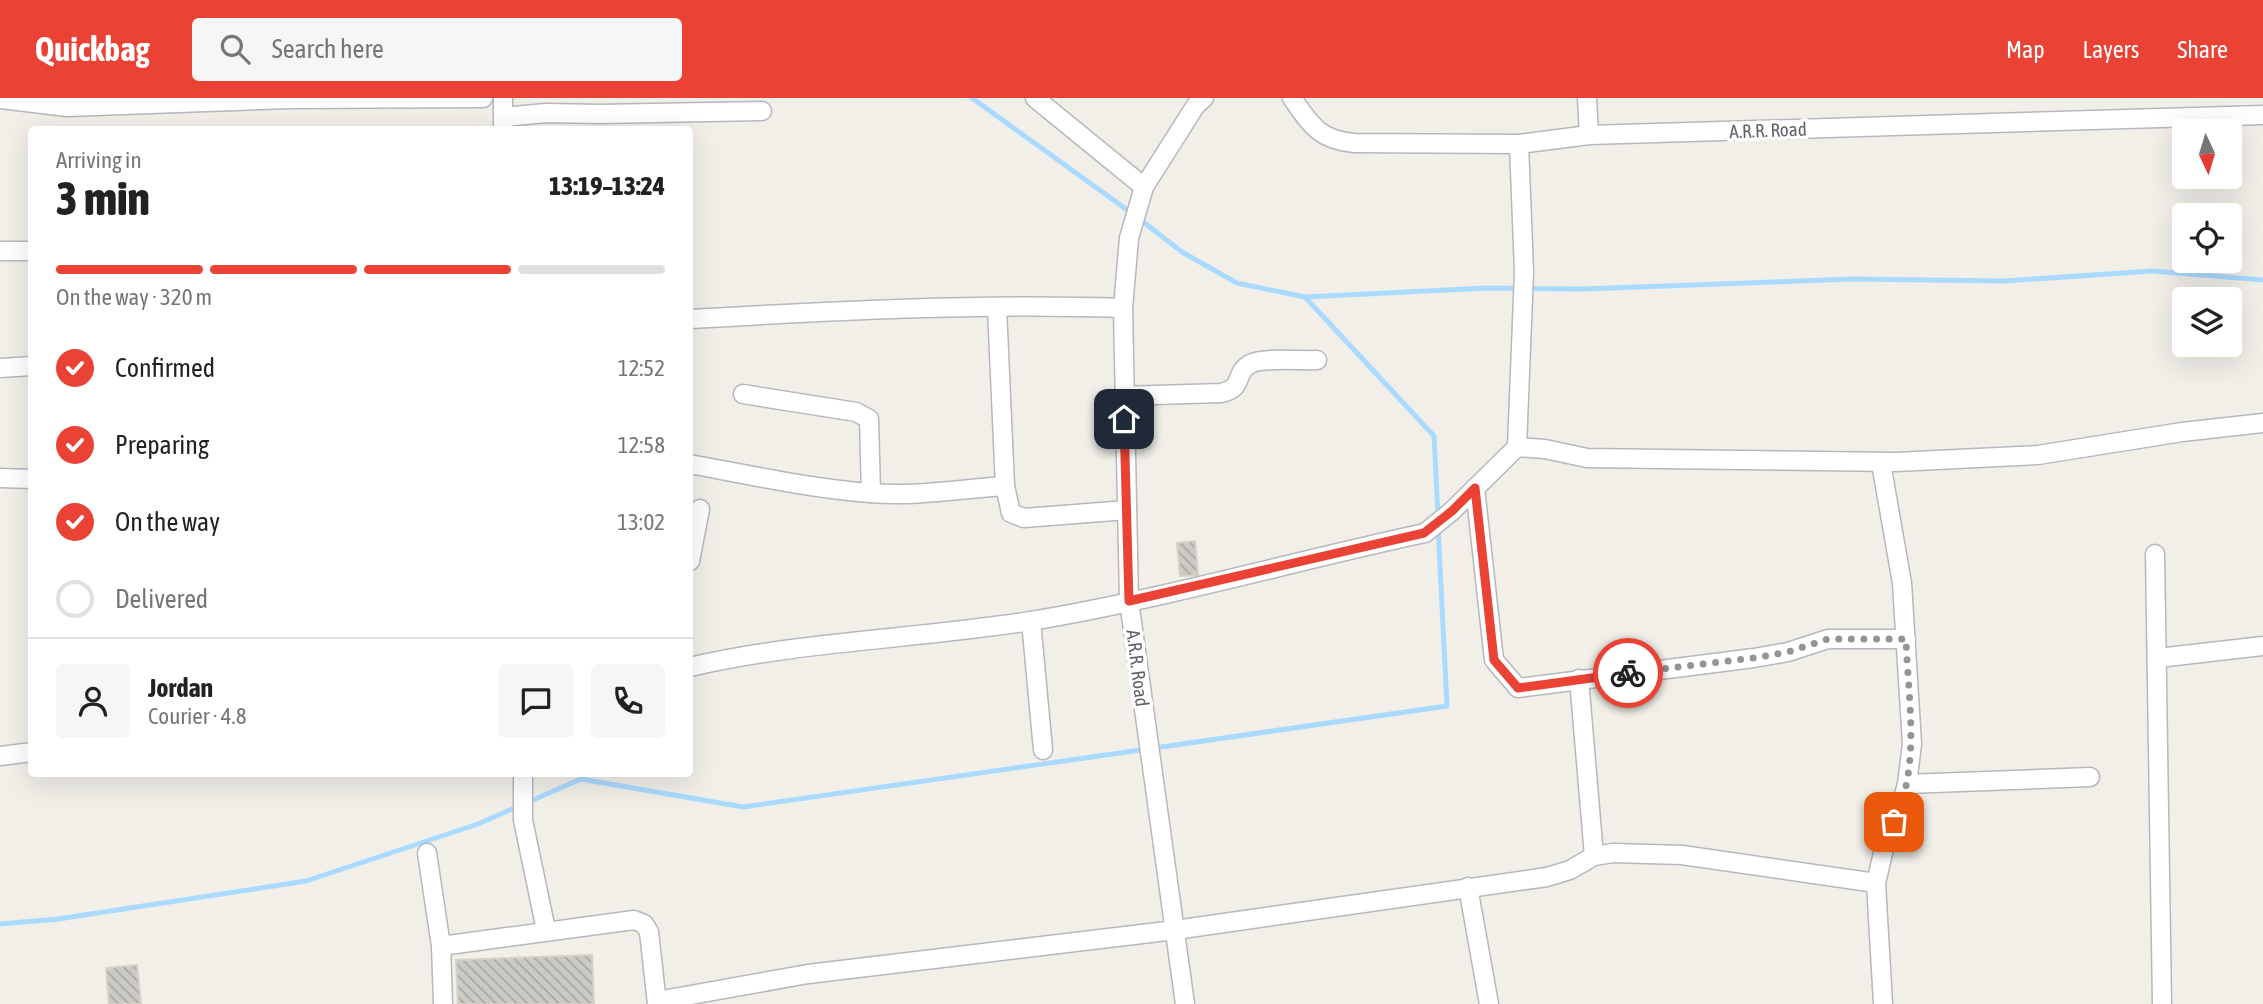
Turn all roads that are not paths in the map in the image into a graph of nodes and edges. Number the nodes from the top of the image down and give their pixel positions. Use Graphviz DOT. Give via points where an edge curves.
graph roads {
  1 [pos="483,98"];
  2 [pos="503,98"];
  3 [pos="1035,98"];
  4 [pos="1204,98"];
  5 [pos="1292,98"];
  6 [pos="1587,98"];
  7 [pos="0,99"];
  8 [pos="762,111"];
  9 [pos="2263,115"];
  10 [pos="503,123"];
  11 [pos="1589,135"];
  12 [pos="1519,144"];
  13 [pos="1142,194"];
  14 [pos="0,251"];
  15 [pos="28,251"];
  16 [pos="997,308"];
  17 [pos="1123,308"];
  18 [pos="693,319"];
  19 [pos="1317,360"];
  20 [pos="28,366"];
  21 [pos="0,369"];
  22 [pos="743,394"];
  23 [pos="1123,396"];
  24 [pos="2263,423"];
  25 [pos="1517,447"];
  26 [pos="1881,463"];
  27 [pos="693,465"];
  28 [pos="0,478"];
  29 [pos="28,478"];
  30 [pos="1004,486"];
  31 [pos="1475,488"];
  32 [pos="872,493"];
  33 [pos="700,509"];
  34 [pos="1127,510"];
  35 [pos="693,545"];
  36 [pos="2155,554"];
  37 [pos="1129,601"];
  38 [pos="1031,621"];
  39 [pos="1906,639"];
  40 [pos="2263,646"];
  41 [pos="2158,658"];
  42 [pos="693,666"];
  43 [pos="1578,679"];
  44 [pos="1043,750"];
  45 [pos="28,752"];
  46 [pos="0,756"];
  47 [pos="2090,777"];
  48 [pos="523,778"];
  49 [pos="1907,784"];
  50 [pos="427,853"];
  51 [pos="1594,856"];
  52 [pos="1877,883"];
  53 [pos="1468,887"];
  54 [pos="546,930"];
  55 [pos="1175,930"];
  56 [pos="441,946"];
  57 [pos="657,1003"];
  58 [pos="443,1004"];
  59 [pos="1185,1004"];
  60 [pos="1489,1004"];
  61 [pos="1883,1004"];
  62 [pos="2162,1004"];
  1 -- 7 [label="street" via="67,107"];
  2 -- 10 [label="street"];
  3 -- 13 [label="street"];
  4 -- 13 [label="street, A.R.R. Road"];
  5 -- 12 [label="street, A.R.R. Road" via="1311,125 1339,142"];
  6 -- 11 [label="street"];
  8 -- 10 [label="street" via="546,113"];
  9 -- 11 [label="street, A.R.R. Road"];
  11 -- 12 [label="street, A.R.R. Road"];
  12 -- 25 [label="street" via="1524,272"];
  13 -- 17 [label="street, A.R.R. Road" via="1129,238"];
  14 -- 15 [label="street"];
  16 -- 17 [label="street"];
  16 -- 18 [label="street"];
  16 -- 30 [label="street"];
  17 -- 23 [label="street, A.R.R. Road"];
  19 -- 23 [label="street" via="1250,364 1232,391"];
  20 -- 21 [label="street"];
  22 -- 32 [label="street" via="856,412 869,419"];
  23 -- 34 [label="street, A.R.R. Road"];
  24 -- 26 [label="street" via="2038,455"];
  25 -- 26 [label="street" via="1587,458"];
  25 -- 31 [label="street"];
  26 -- 39 [label="street" via="1902,583"];
  27 -- 32 [label="street"];
  28 -- 29 [label="street"];
  30 -- 32 [label="street"];
  30 -- 34 [label="street" via="1008,507 1017,516"];
  31 -- 37 [label="street" via="1424,533"];
  31 -- 43 [label="street" via="1494,660 1518,688"];
  33 -- 35 [label="street"];
  34 -- 37 [label="street, A.R.R. Road"];
  36 -- 41 [label="street"];
  37 -- 38 [label="street"];
  37 -- 55 [label="street, A.R.R. Road"];
  38 -- 42 [label="street" via="772,651"];
  38 -- 44 [label="street"];
  39 -- 43 [label="street" via="1828,639 1754,658"];
  39 -- 49 [label="street" via="1912,744"];
  40 -- 41 [label="street"];
  41 -- 62 [label="street"];
  43 -- 51 [label="street"];
  45 -- 46 [label="street"];
  47 -- 49 [label="street"];
  48 -- 54 [label="street" via="523,820"];
  49 -- 52 [label="street" via="1887,836"];
  50 -- 56 [label="street"];
  51 -- 52 [label="street" via="1613,852 1682,855"];
  51 -- 53 [label="street" via="1547,877"];
  52 -- 61 [label="street"];
  53 -- 55 [label="street"];
  53 -- 60 [label="street"];
  54 -- 56 [label="street"];
  54 -- 57 [label="street" via="634,920 644,924 649,932"];
  55 -- 57 [label="street" via="808,974"];
  55 -- 59 [label="street, A.R.R. Road"];
  56 -- 58 [label="street"];
}
